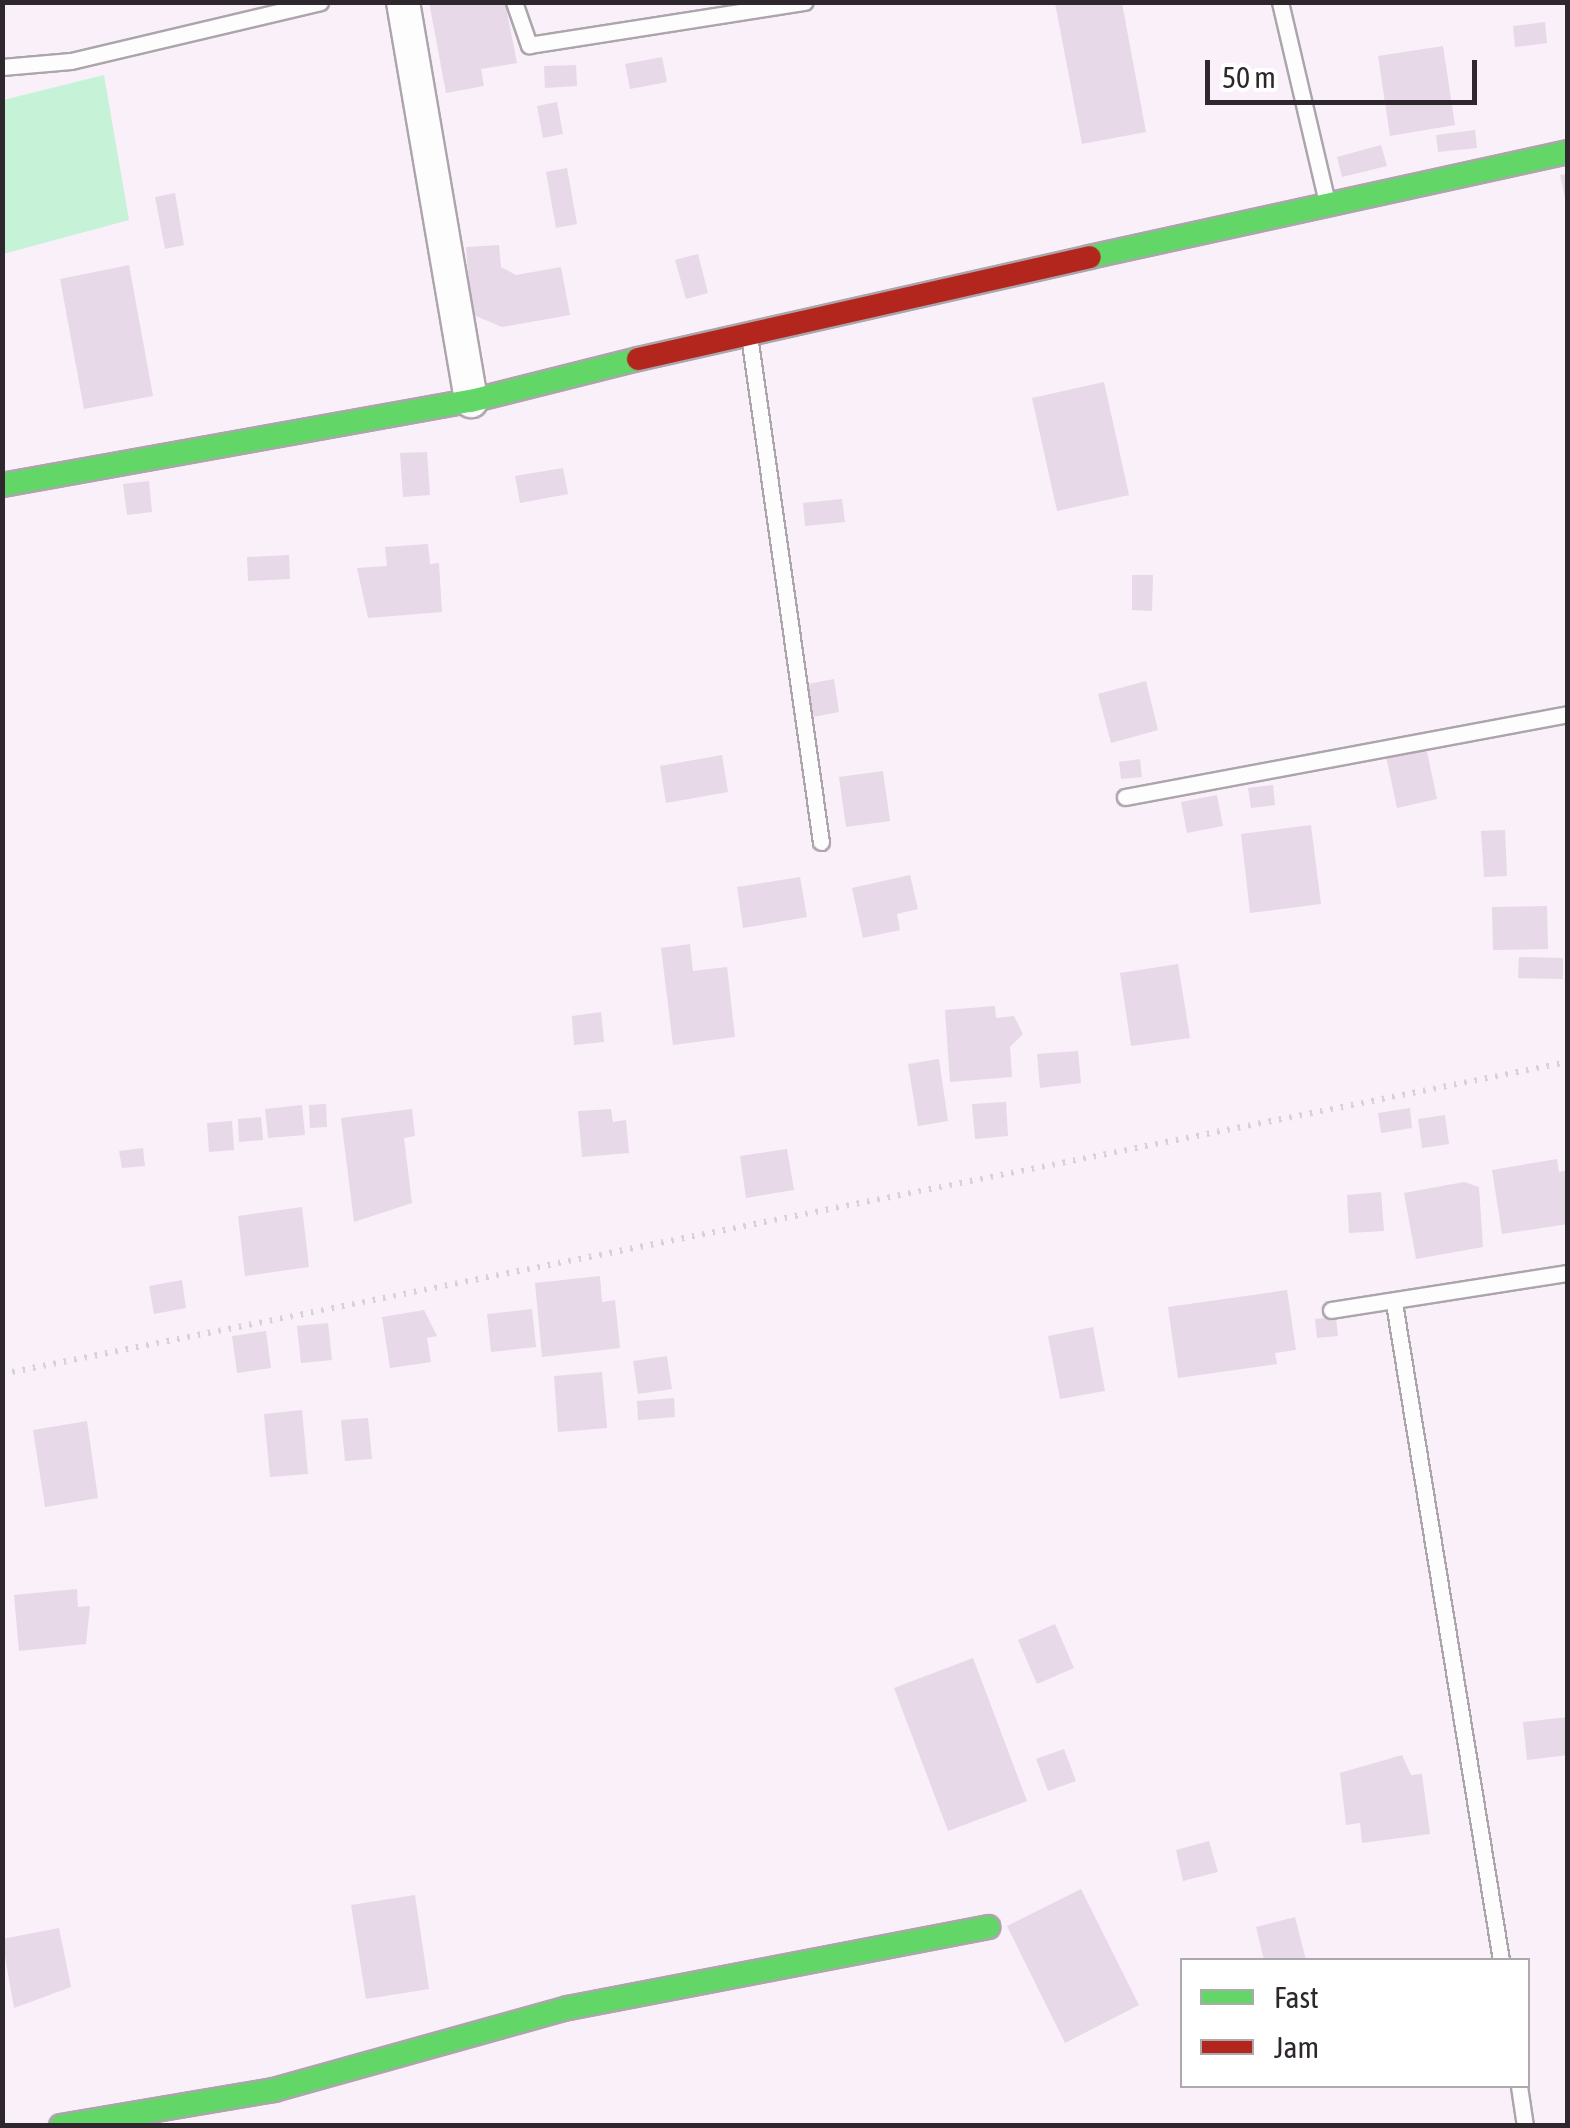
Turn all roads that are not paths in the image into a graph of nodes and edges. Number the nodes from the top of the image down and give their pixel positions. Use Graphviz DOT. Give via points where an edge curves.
graph roads {
  1 [pos="320,2"];
  2 [pos="403,2"];
  3 [pos="514,2"];
  4 [pos="805,2"];
  5 [pos="1280,2"];
  6 [pos="2,67"];
  7 [pos="1568,152"];
  8 [pos="1327,204"];
  9 [pos="748,330"];
  10 [pos="471,402"];
  11 [pos="2,485"];
  12 [pos="1568,714"];
  13 [pos="1124,797"];
  14 [pos="821,842"];
  15 [pos="1568,1273"];
  16 [pos="1394,1303"];
  17 [pos="1330,1310"];
  18 [pos="988,1927"];
  19 [pos="1501,1958"];
  20 [pos="1519,2088"];
  21 [pos="61,2126"];
  22 [pos="1525,2126"];
  1 -- 6 [label="lane" via="71,60"];
  2 -- 10 [label="street"];
  3 -- 4 [label="lane" via="530,44"];
  5 -- 8 [label="lane"];
  7 -- 8 [label="street"];
  8 -- 9 [label="street"];
  9 -- 10 [label="street"];
  9 -- 14 [label="lane"];
  10 -- 11 [label="street"];
  12 -- 13 [label="lane"];
  15 -- 16 [label="lane"];
  16 -- 17 [label="lane"];
  16 -- 19 [label="lane"];
  18 -- 21 [label="street" via="568,2008 274,2090"];
  20 -- 22 [label="lane"];
}
